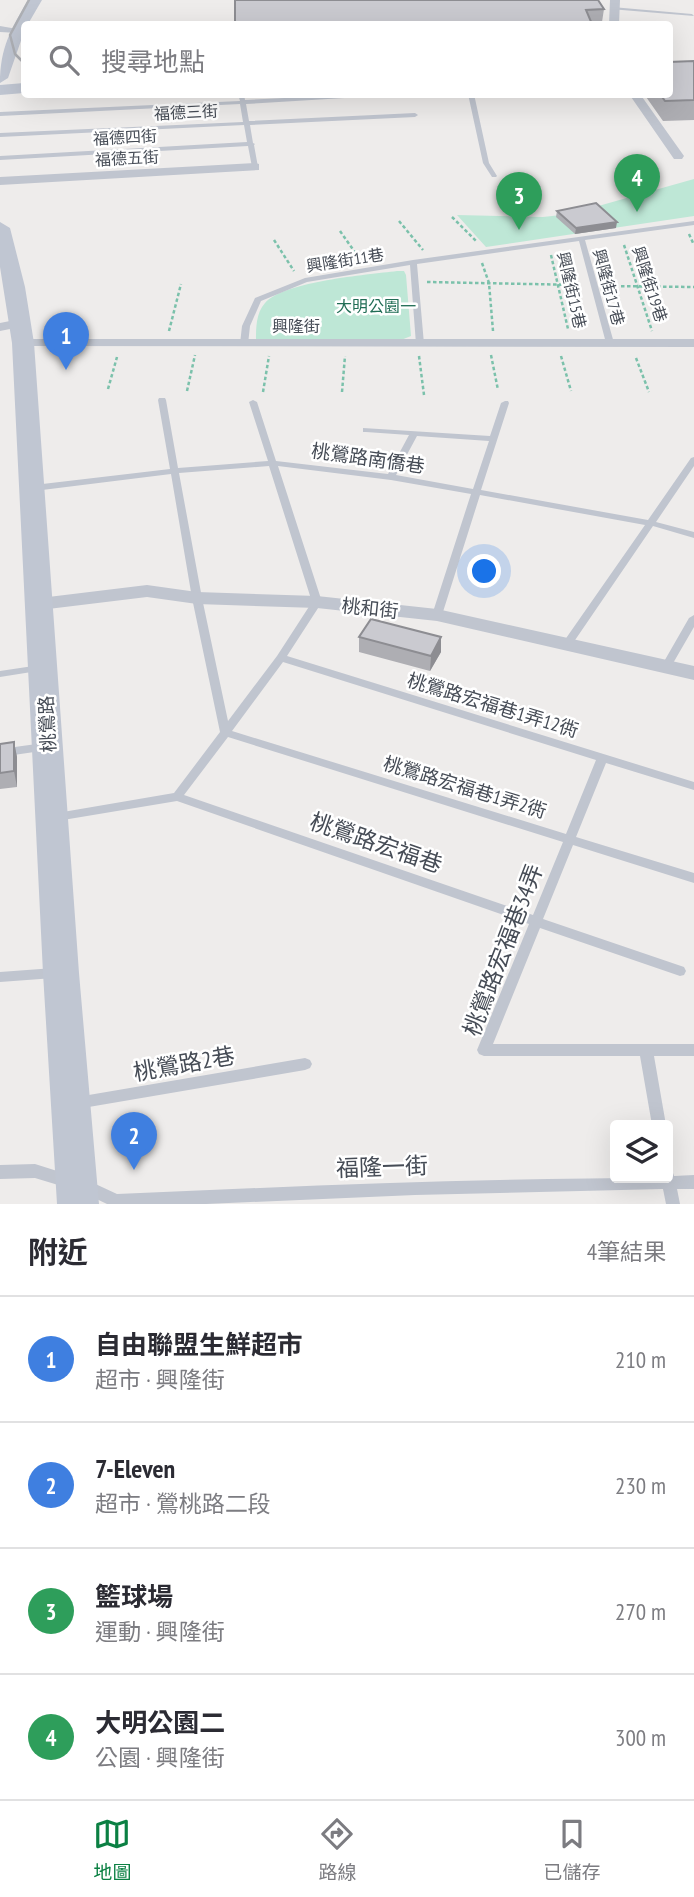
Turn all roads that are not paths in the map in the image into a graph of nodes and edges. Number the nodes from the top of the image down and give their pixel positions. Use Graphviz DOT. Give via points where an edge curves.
graph roads {
  1 [pos="24,0"];
  2 [pos="35,0"];
  3 [pos="614,4"];
  4 [pos="692,15"];
  5 [pos="8,29"];
  6 [pos="0,45"];
  7 [pos="0,78"];
  8 [pos="21,82"];
  9 [pos="0,84"];
  10 [pos="21,88"];
  11 [pos="0,90"];
  12 [pos="242,98"];
  13 [pos="472,98"];
  14 [pos="637,98"];
  15 [pos="0,114"];
  16 [pos="415,115"];
  17 [pos="247,123"];
  18 [pos="0,135"];
  19 [pos="252,144"];
  20 [pos="678,156"];
  21 [pos="0,158"];
  22 [pos="255,167"];
  23 [pos="494,176"];
  24 [pos="0,181"];
  25 [pos="694,223"];
  26 [pos="0,228"];
  27 [pos="582,238"];
  28 [pos="413,262"];
  29 [pos="4,286"];
  30 [pos="12,330"];
  31 [pos="610,343"];
  32 [pos="694,343"];
  33 [pos="244,344"];
  34 [pos="419,344"];
  35 [pos="162,400"];
  36 [pos="253,402"];
  37 [pos="505,403"];
  38 [pos="366,430"];
  39 [pos="413,435"];
  40 [pos="494,439"];
  41 [pos="694,460"];
  42 [pos="271,463"];
  43 [pos="174,471"];
  44 [pos="391,477"];
  45 [pos="33,489"];
  46 [pos="477,493"];
  47 [pos="651,523"];
  48 [pos="694,535"];
  49 [pos="197,598"];
  50 [pos="317,602"];
  51 [pos="40,604"];
  52 [pos="437,615"];
  53 [pos="694,618"];
  54 [pos="567,644"];
  55 [pos="281,658"];
  56 [pos="667,666"];
  57 [pos="44,668"];
  58 [pos="694,673"];
  59 [pos="0,674"];
  60 [pos="225,732"];
  61 [pos="48,747"];
  62 [pos="0,753"];
  63 [pos="603,757"];
  64 [pos="694,786"];
  65 [pos="177,797"];
  66 [pos="53,818"];
  67 [pos="569,837"];
  68 [pos="694,877"];
  69 [pos="536,920"];
  70 [pos="680,971"];
  71 [pos="61,973"];
  72 [pos="0,977"];
  73 [pos="646,1050"];
  74 [pos="694,1050"];
  75 [pos="305,1064"];
  76 [pos="70,1105"];
  77 [pos="658,1120"];
  78 [pos="0,1172"];
  79 [pos="673,1180"];
  80 [pos="610,1182"];
  81 [pos="694,1182"];
  82 [pos="669,1183"];
  83 [pos="77,1193"];
  84 [pos="673,1204"];
  1 -- 5 [label="main road"];
  2 -- 5 [label="main road"];
  3 -- 4 [label="lane"];
  5 -- 6 [label="main road"];
  5 -- 7 [label="main road"];
  8 -- 9 [label="main road"];
  10 -- 11 [label="main road"];
  12 -- 15 [label="lane"];
  12 -- 17 [label="lane"];
  13 -- 23 [label="lane" via="486,163"];
  14 -- 20 [label="street"];
  16 -- 17 [label="lane, 福德三街"];
  17 -- 18 [label="lane, 福德三街"];
  17 -- 19 [label="lane"];
  19 -- 21 [label="lane, 福德四街"];
  19 -- 22 [label="lane"];
  22 -- 24 [label="street, 福德五街"];
  25 -- 27 [label="lane, 興隆街11巷"];
  26 -- 29 [label="main road, 桃鶯路"];
  27 -- 28 [label="lane, 興隆街11巷"];
  27 -- 31 [label="lane, 興隆街17巷"];
  28 -- 33 [label="lane, 興隆街11巷" via="301,281 258,300 246,326"];
  28 -- 34 [label="lane"];
  29 -- 30 [label="main road, 桃鶯路"];
  30 -- 33 [label="street, 興隆街" via="121,343"];
  30 -- 45 [label="main road, 桃鶯路"];
  31 -- 32 [label="street, 興隆街"];
  31 -- 34 [label="street, 興隆街"];
  33 -- 34 [label="street, 興隆街"];
  35 -- 43 [label="lane"];
  36 -- 42 [label="lane"];
  37 -- 40 [label="lane"];
  38 -- 39 [label="lane"];
  39 -- 40 [label="lane"];
  39 -- 44 [label="lane"];
  40 -- 46 [label="lane"];
  41 -- 47 [label="lane"];
  42 -- 43 [label="lane, 桃鶯路南僑巷"];
  42 -- 44 [label="lane, 桃鶯路南僑巷"];
  42 -- 50 [label="lane"];
  43 -- 45 [label="lane, 桃鶯路南僑巷"];
  43 -- 49 [label="lane"];
  44 -- 46 [label="lane, 桃鶯路南僑巷"];
  45 -- 51 [label="main road, 桃鶯路"];
  46 -- 47 [label="lane, 桃鶯路南僑巷"];
  46 -- 52 [label="lane"];
  47 -- 48 [label="lane, 桃鶯路南僑巷"];
  47 -- 54 [label="lane"];
  49 -- 50 [label="street, 桃和街"];
  49 -- 51 [label="street, 桃和街" via="147,592"];
  49 -- 60 [label="lane"];
  50 -- 52 [label="street, 桃和街"];
  50 -- 55 [label="lane"];
  51 -- 57 [label="main road, 桃鶯路"];
  52 -- 54 [label="street, 桃和街"];
  53 -- 56 [label="lane"];
  54 -- 56 [label="street, 桃和街"];
  55 -- 60 [label="lane"];
  55 -- 63 [label="lane, 桃鶯路宏福巷1弄12衖"];
  56 -- 58 [label="street, 桃和街"];
  57 -- 59 [label="lane"];
  57 -- 61 [label="main road, 桃鶯路"];
  60 -- 65 [label="lane"];
  60 -- 67 [label="lane, 桃鶯路宏福巷1弄2衖"];
  61 -- 62 [label="lane"];
  61 -- 66 [label="main road, 桃鶯路"];
  63 -- 64 [label="lane, 桃鶯路宏福巷1弄12衖"];
  63 -- 67 [label="lane, 桃鶯路宏福巷34弄"];
  65 -- 66 [label="lane, 桃鶯路宏福巷"];
  65 -- 69 [label="lane, 桃鶯路宏福巷"];
  66 -- 71 [label="main road, 桃鶯路"];
  67 -- 68 [label="lane, 桃鶯路宏福巷1弄2衖"];
  67 -- 69 [label="lane, 桃鶯路宏福巷34弄"];
  69 -- 70 [label="lane, 桃鶯路宏福巷"];
  69 -- 73 [label="lane, 桃鶯路宏福巷34弄" via="484,1051"];
  71 -- 72 [label="lane"];
  71 -- 76 [label="main road, 桃鶯路"];
  73 -- 74 [label="lane"];
  73 -- 77 [label="lane"];
  75 -- 76 [label="lane, 桃鶯路2巷"];
  76 -- 83 [label="main road, 桃鶯路"];
  78 -- 83 [label="lane, 福隆一街" via="35,1171"];
  79 -- 81 [label="lane, 福隆一街"];
  80 -- 83 [label="lane, 福隆一街" via="116,1200"];
  82 -- 84 [label="lane"];
}
